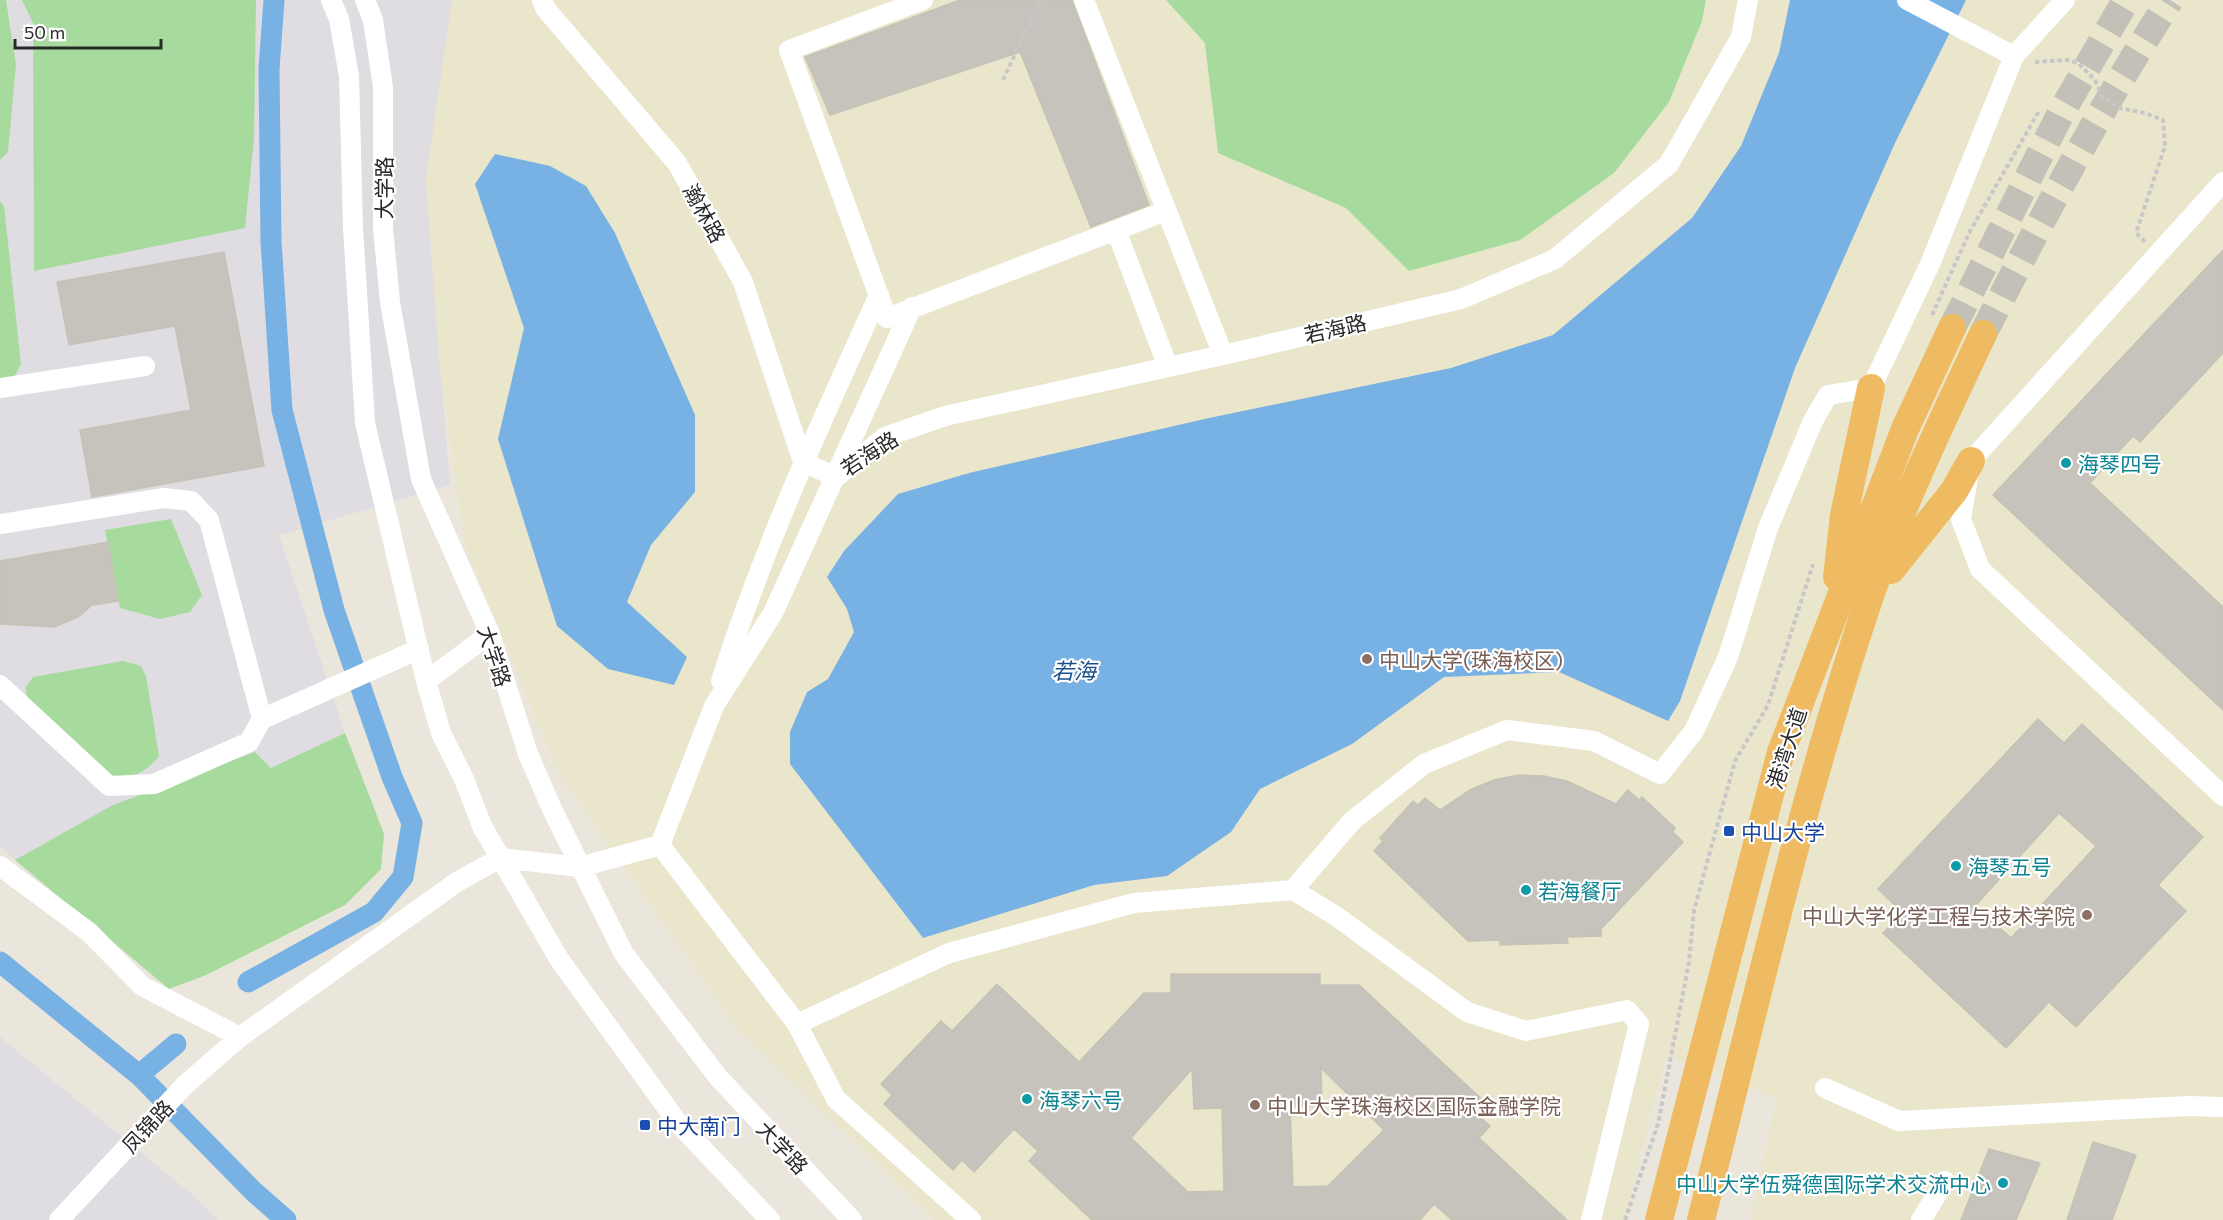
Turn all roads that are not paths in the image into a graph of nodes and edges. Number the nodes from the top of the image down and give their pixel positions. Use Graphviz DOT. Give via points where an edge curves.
graph roads {
  1 [pos="331,0"];
  2 [pos="365,0"];
  3 [pos="542,0"];
  4 [pos="923,0"];
  5 [pos="1084,0"];
  6 [pos="1748,0"];
  7 [pos="1907,0"];
  8 [pos="2065,0"];
  9 [pos="2014,56"];
  10 [pos="2223,182"];
  11 [pos="1166,211"];
  12 [pos="1116,230"];
  13 [pos="879,295"];
  14 [pos="912,307"];
  15 [pos="1941,324"];
  16 [pos="1983,334"];
  17 [pos="1223,355"];
  18 [pos="145,366"];
  19 [pos="1168,367"];
  20 [pos="0,388"];
  21 [pos="1872,388"];
  22 [pos="1971,461"];
  23 [pos="803,462"];
  24 [pos="836,477"];
  25 [pos="0,524"];
  26 [pos="1871,595"];
  27 [pos="1832,620"];
  28 [pos="490,634"];
  29 [pos="419,649"];
  30 [pos="426,681"];
  31 [pos="0,685"];
  32 [pos="714,706"];
  33 [pos="262,719"];
  34 [pos="2223,795"];
  35 [pos="660,845"];
  36 [pos="500,858"];
  37 [pos="0,866"];
  38 [pos="580,867"];
  39 [pos="1293,890"];
  40 [pos="797,1024"];
  41 [pos="240,1037"];
  42 [pos="1826,1088"];
  43 [pos="2223,1107"];
  44 [pos="1945,1181"];
  45 [pos="59,1220"];
  46 [pos="770,1220"];
  47 [pos="852,1220"];
  48 [pos="971,1220"];
  49 [pos="1591,1220"];
  50 [pos="1659,1220"];
  51 [pos="1701,1220"];
  52 [pos="1922,1220"];
  1 -- 29 [label="street, 大学路" via="339,19 350,76 353,227 365,423"];
  2 -- 28 [label="street, 大学路" via="373,20 382,87 383,228 390,302 421,479"];
  3 -- 23 [label="street, 瀚林路" via="677,163 743,282"];
  4 -- 13 [label="street" via="789,50"];
  5 -- 11 [label="street"];
  6 -- 17 [label="street, 若海路" via="1741,38 1669,164 1555,259 1461,298"];
  7 -- 9 [label="street"];
  8 -- 9 [label="street"];
  9 -- 21 [label="street" via="1930,264"];
  10 -- 22 [label="street"];
  11 -- 12 [label="street"];
  11 -- 17 [label="street"];
  12 -- 14 [label="street"];
  12 -- 19 [label="street"];
  13 -- 14 [label="street" via="887,318"];
  13 -- 23 [label="street"];
  14 -- 24 [label="street"];
  15 -- 27 [label="highway, 港湾大道"];
  16 -- 26 [label="highway, 港湾大道" via="1934,439"];
  17 -- 19 [label="street, 若海路"];
  18 -- 20 [label="street"];
  19 -- 24 [label="street, 若海路" via="945,416 885,437"];
  21 -- 27 [label="highway" via="1844,515"];
  21 -- 39 [label="street" via="1828,395 1812,421 1768,528 1728,657 1694,731 1660,774 1594,741 1507,730 1424,764 1352,821"];
  22 -- 26 [label="highway" via="1954,491"];
  22 -- 34 [label="street" via="1961,519 1980,570"];
  23 -- 24 [label="street, 若海路"];
  23 -- 32 [label="street" via="747,600"];
  24 -- 32 [label="street" via="773,613"];
  25 -- 33 [label="street" via="164,498 191,501 209,520"];
  26 -- 51 [label="highway, 港湾大道" via="1814,780"];
  27 -- 50 [label="highway, 港湾大道" via="1781,752"];
  28 -- 30 [label="street"];
  28 -- 38 [label="street, 大学路" via="528,754"];
  29 -- 30 [label="street, 大学路"];
  29 -- 33 [label="street"];
  30 -- 36 [label="street, 大学路" via="441,733"];
  31 -- 33 [label="street" via="110,786 154,784 249,742"];
  32 -- 35 [label="street"];
  35 -- 38 [label="street"];
  35 -- 40 [label="street"];
  36 -- 38 [label="street"];
  36 -- 41 [label="street, 凤锦路" via="457,882"];
  36 -- 46 [label="street, 大学路" via="559,959 678,1124"];
  37 -- 41 [label="street" via="89,932 142,986"];
  38 -- 47 [label="street, 大学路" via="624,954 718,1077"];
  39 -- 40 [label="street" via="1134,903 949,953"];
  39 -- 49 [label="street" via="1336,916 1467,1012 1527,1031 1627,1010 1639,1024"];
  40 -- 48 [label="street" via="836,1099"];
  41 -- 45 [label="street, 凤锦路" via="185,1085"];
  42 -- 43 [label="street" via="1899,1121"];
  44 -- 52 [label="street"];
}
